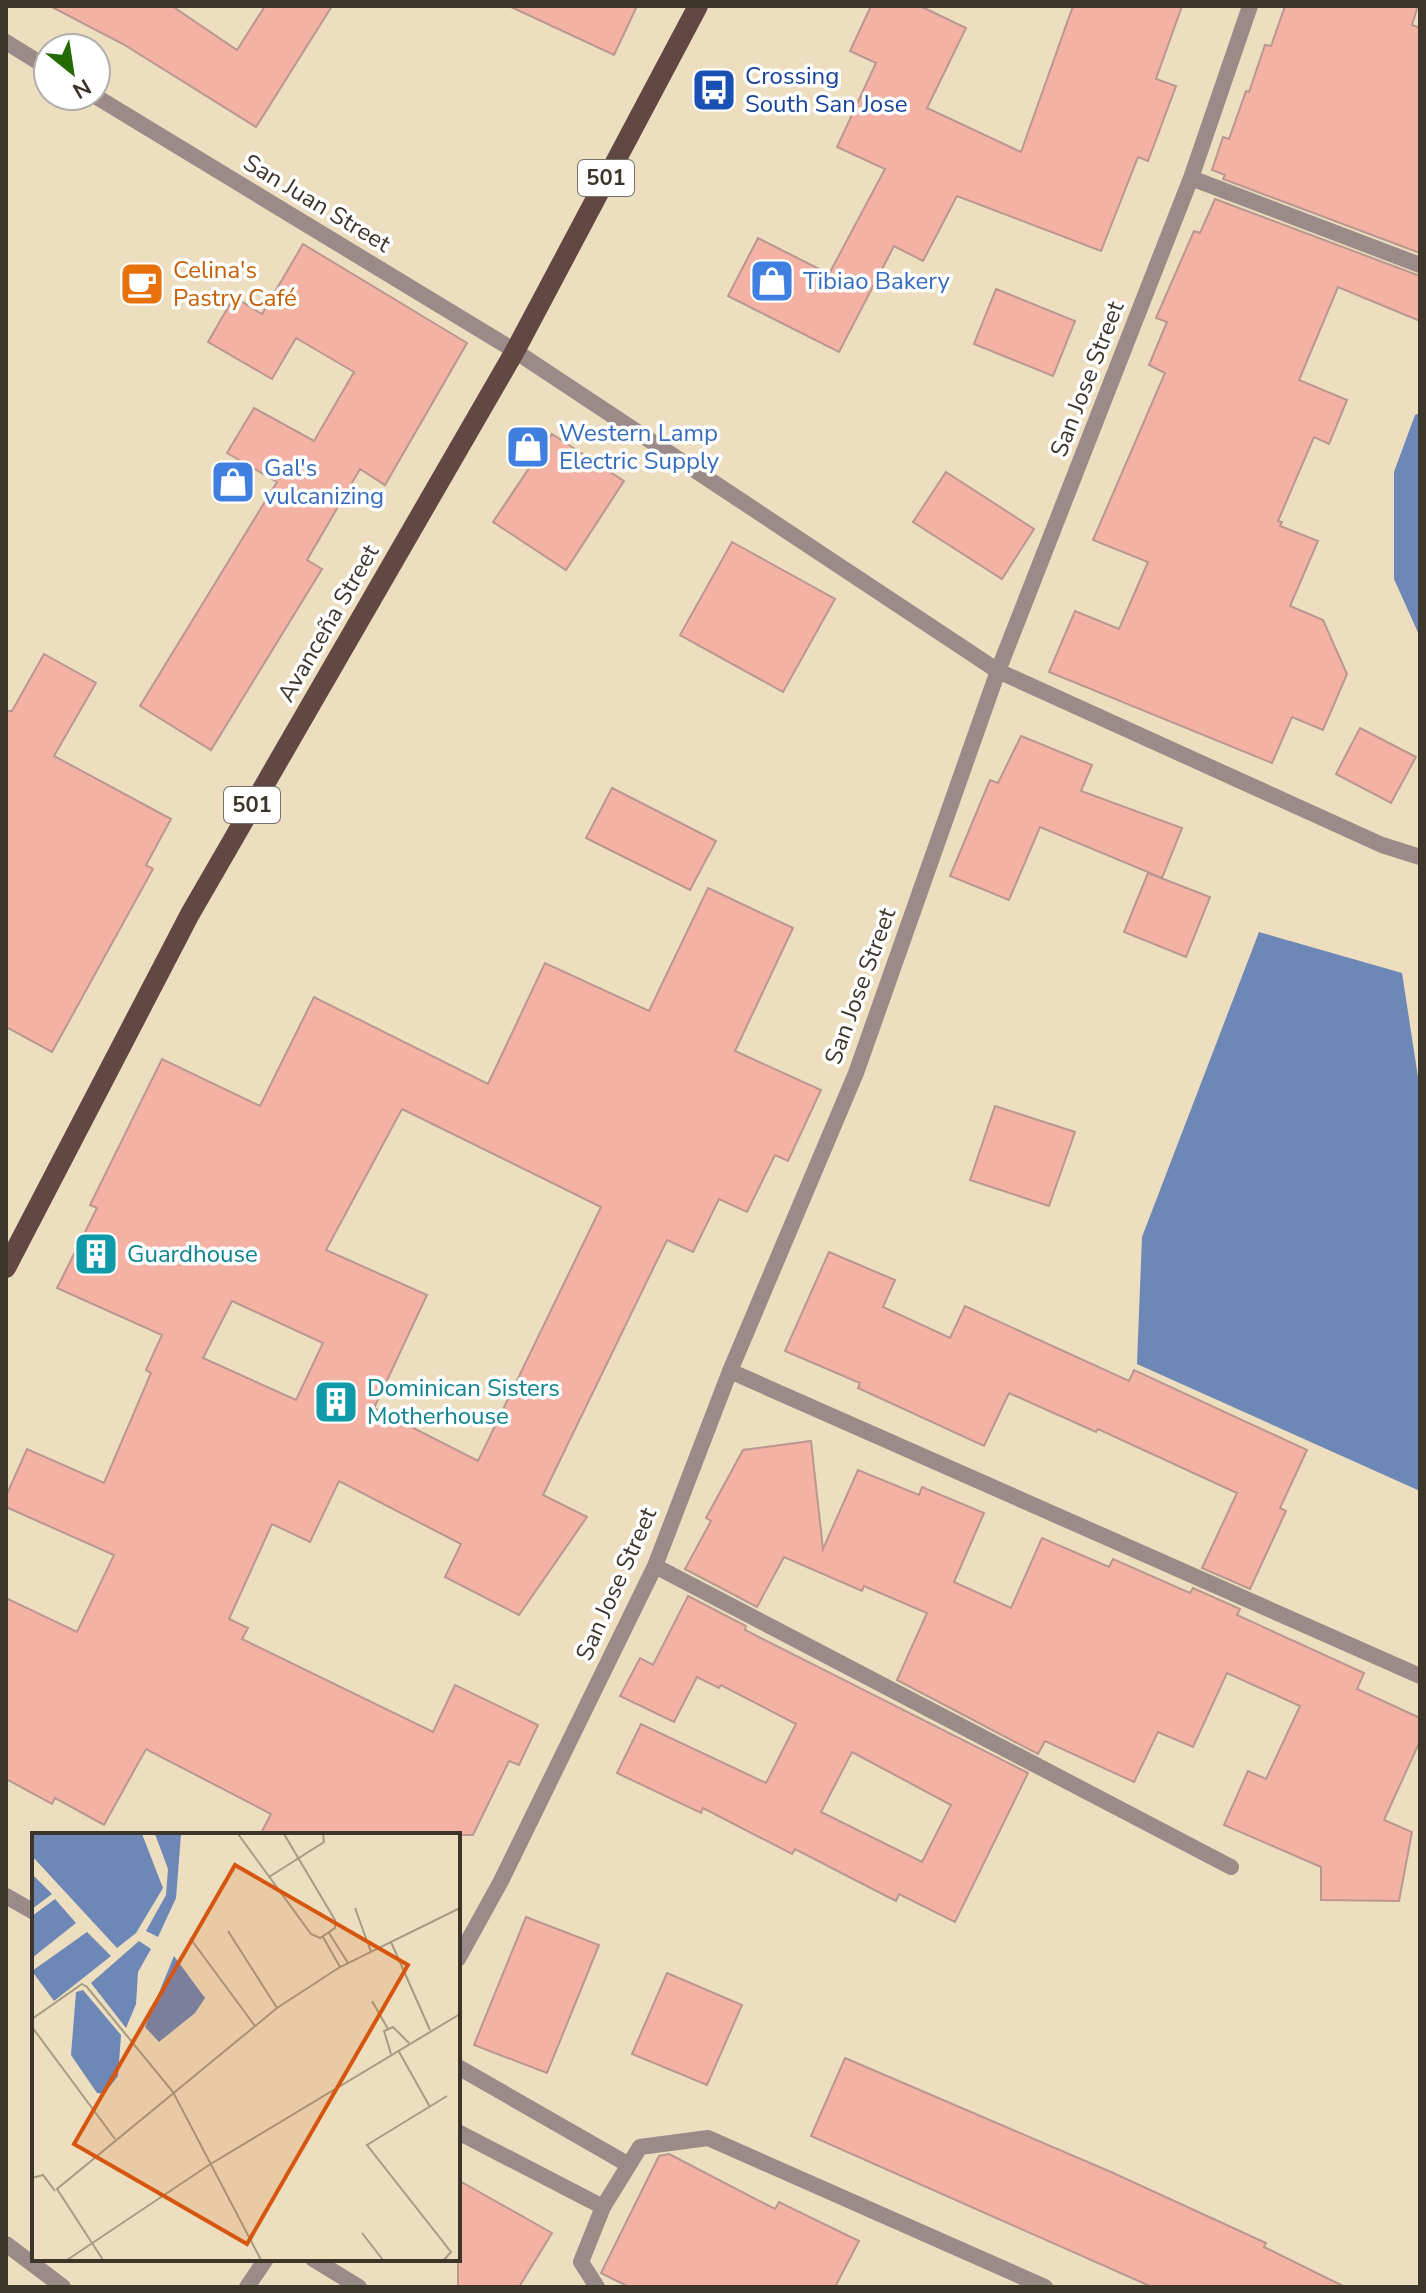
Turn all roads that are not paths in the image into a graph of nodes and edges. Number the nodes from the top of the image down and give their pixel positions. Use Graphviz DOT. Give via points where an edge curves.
graph roads {
  1 [pos="698,6"];
  2 [pos="1250,6"];
  3 [pos="6,42"];
  4 [pos="32,58"];
  5 [pos="112,106"];
  6 [pos="1191,178"];
  7 [pos="1420,265"];
  8 [pos="515,351"];
  9 [pos="998,671"];
  10 [pos="1420,857"];
  11 [pos="6,1268"];
  12 [pos="730,1371"];
  13 [pos="655,1566"];
  14 [pos="1420,1676"];
  15 [pos="1231,1867"];
  16 [pos="6,1896"];
  17 [pos="32,1911"];
  18 [pos="460,1955"];
  19 [pos="460,2068"];
  20 [pos="460,2133"];
  21 [pos="629,2165"];
  22 [pos="603,2207"];
  23 [pos="6,2244"];
  24 [pos="265,2261"];
  25 [pos="316,2261"];
  26 [pos="63,2287"];
  27 [pos="247,2287"];
  28 [pos="359,2287"];
  29 [pos="597,2287"];
  30 [pos="1045,2287"];
  1 -- 8 [label="main road, Avanceña Street / 501"];
  2 -- 6 [label="street, San Jose Street"];
  3 -- 4 [label="street"];
  5 -- 8 [label="street, San Juan Street"];
  6 -- 7 [label="street"];
  6 -- 9 [label="street, San Jose Street"];
  8 -- 9 [label="street, San Juan Street"];
  8 -- 11 [label="main road, Avanceña Street / 501" via="190,914"];
  9 -- 10 [label="street, San Juan Street" via="1382,845"];
  9 -- 12 [label="street, San Jose Street" via="856,1073"];
  12 -- 13 [label="street, San Jose Street"];
  12 -- 14 [label="street"];
  13 -- 15 [label="street"];
  13 -- 18 [label="street, San Jose Street"];
  16 -- 17 [label="street"];
  19 -- 21 [label="street"];
  20 -- 22 [label="street"];
  21 -- 22 [label="street"];
  21 -- 30 [label="street" via="640,2147 708,2138"];
  22 -- 29 [label="street" via="581,2262"];
  23 -- 26 [label="street"];
  24 -- 27 [label="street"];
  25 -- 28 [label="street"];
}
